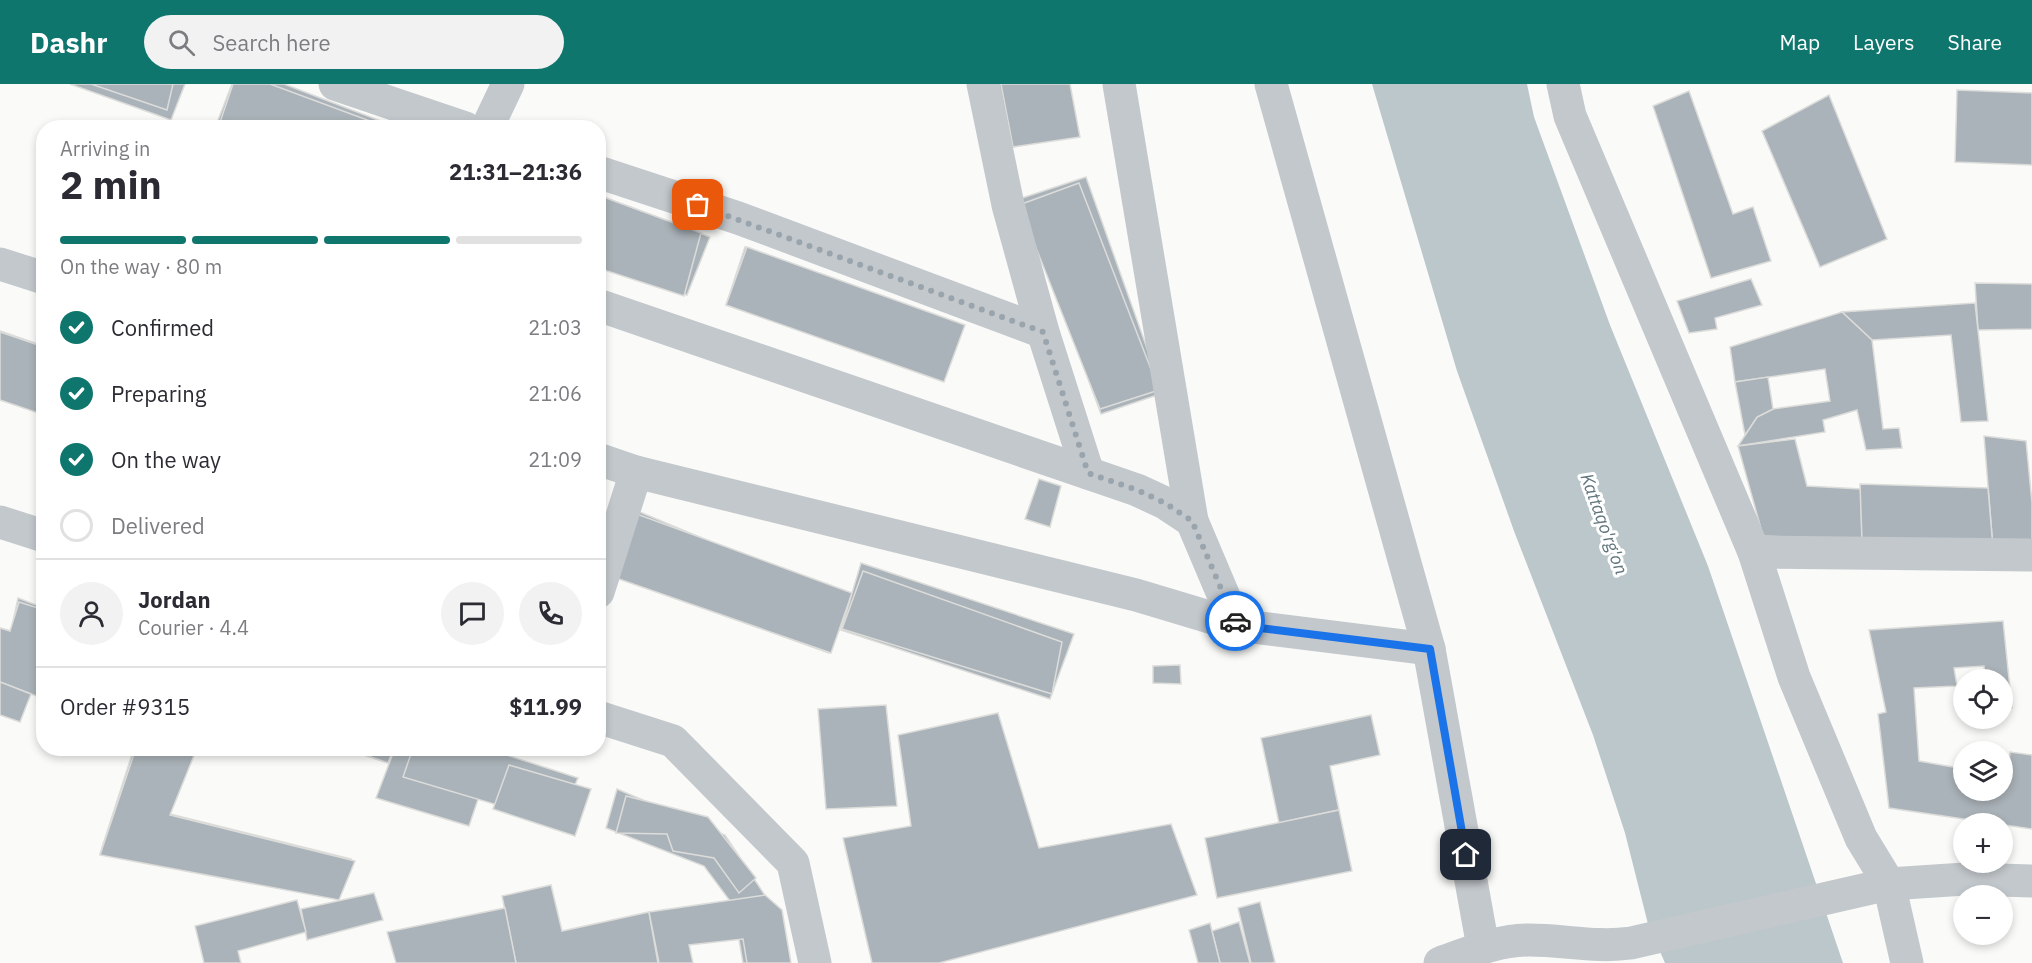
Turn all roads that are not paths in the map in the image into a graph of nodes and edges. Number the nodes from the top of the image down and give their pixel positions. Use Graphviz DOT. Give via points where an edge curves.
graph roads {
  1 [pos="335,84"];
  2 [pos="508,84"];
  3 [pos="983,84"];
  4 [pos="1119,84"];
  5 [pos="1271,84"];
  6 [pos="1563,84"];
  7 [pos="441,120"];
  8 [pos="491,120"];
  9 [pos="606,175"];
  10 [pos="0,264"];
  11 [pos="36,275"];
  12 [pos="606,308"];
  13 [pos="1043,332"];
  14 [pos="606,462"];
  15 [pos="636,472"];
  16 [pos="1088,473"];
  17 [pos="1192,521"];
  18 [pos="0,522"];
  19 [pos="36,533"];
  20 [pos="1754,552"];
  21 [pos="2032,555"];
  22 [pos="606,567"];
  23 [pos="1236,625"];
  24 [pos="1430,649"];
  25 [pos="606,720"];
  26 [pos="2032,881"];
  27 [pos="1888,884"];
  28 [pos="1483,947"];
  29 [pos="815,963"];
  30 [pos="1440,963"];
  31 [pos="1907,963"];
  1 -- 7 [label="street"];
  2 -- 8 [label="street"];
  3 -- 13 [label="street" via="1008,205"];
  4 -- 17 [label="street"];
  5 -- 24 [label="street"];
  6 -- 20 [label="street" via="1570,116"];
  9 -- 13 [label="street" via="738,218"];
  10 -- 11 [label="street"];
  12 -- 16 [label="street"];
  13 -- 16 [label="street"];
  14 -- 15 [label="street"];
  15 -- 22 [label="street"];
  15 -- 23 [label="street" via="1136,595"];
  16 -- 17 [label="street" via="1137,490"];
  17 -- 23 [label="street"];
  18 -- 19 [label="street"];
  20 -- 21 [label="street"];
  20 -- 27 [label="street" via="1794,677 1861,838"];
  23 -- 24 [label="street"];
  24 -- 28 [label="street"];
  25 -- 29 [label="street" via="673,741 793,863"];
  26 -- 27 [label="street" via="1965,879"];
  27 -- 28 [label="street" via="1631,943 1605,946 1526,940"];
  27 -- 31 [label="street"];
  28 -- 30 [label="street"];
}
